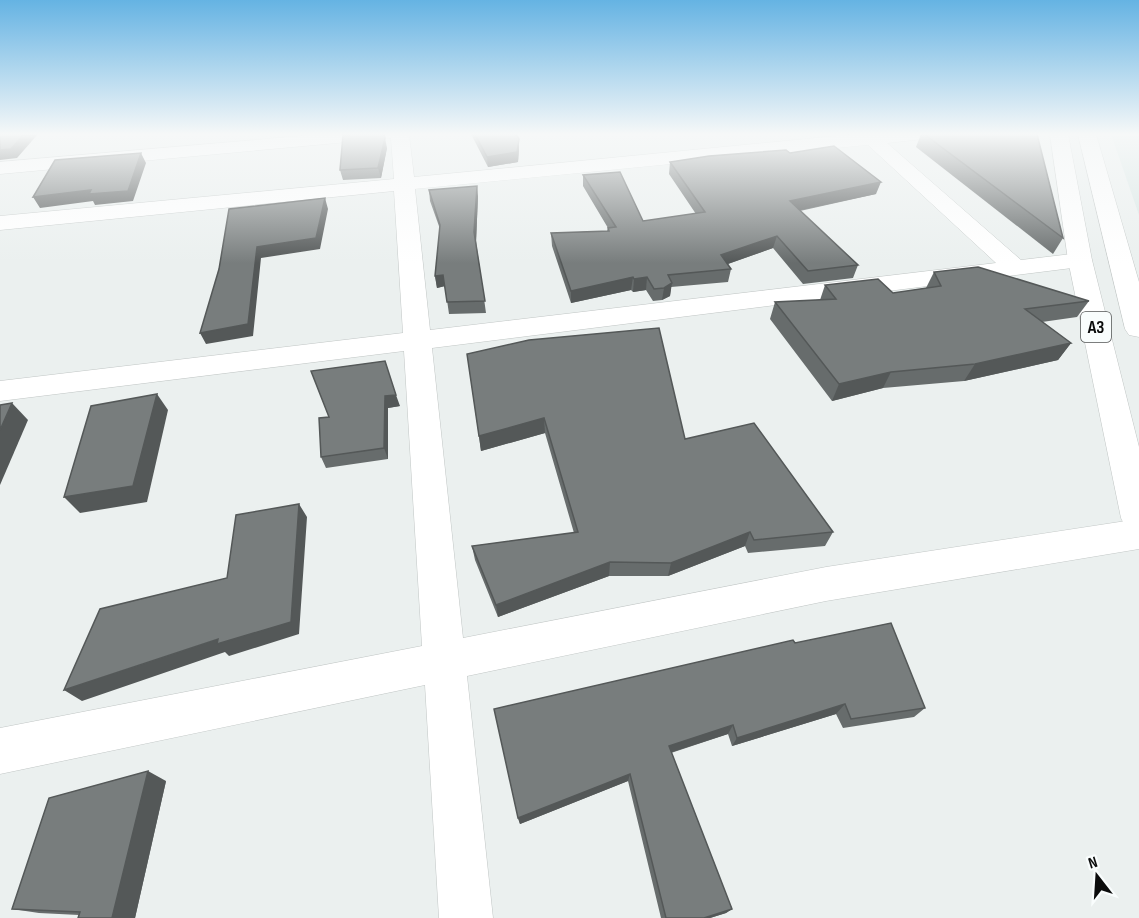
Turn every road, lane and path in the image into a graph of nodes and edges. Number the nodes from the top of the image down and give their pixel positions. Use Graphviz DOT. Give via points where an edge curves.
graph roads {
  1 [pos="403,177"];
  2 [pos="481,177"];
  3 [pos="914,177"];
  4 [pos="1066,177"];
  5 [pos="1098,177"];
  6 [pos="404,185"];
  7 [pos="0,223"];
  8 [pos="1080,260"];
  9 [pos="1016,268"];
  10 [pos="1139,330"];
  11 [pos="418,339"];
  12 [pos="0,391"];
  13 [pos="1137,500"];
  14 [pos="1139,534"];
  15 [pos="446,661"];
  16 [pos="0,751"];
  17 [pos="466,918"];
  1 -- 6 [label="main road"];
  2 -- 6 [label="main road"];
  3 -- 9 [label="main road"];
  4 -- 8 [label="main road, A3"];
  5 -- 10 [label="main road, A3"];
  6 -- 7 [label="main road"];
  6 -- 11 [label="main road"];
  8 -- 9 [label="main road"];
  8 -- 13 [label="main road, A3"];
  9 -- 11 [label="main road"];
  11 -- 12 [label="main road"];
  11 -- 15 [label="main road"];
  14 -- 15 [label="main road" via="826,584"];
  15 -- 16 [label="main road"];
  15 -- 17 [label="main road"];
}
